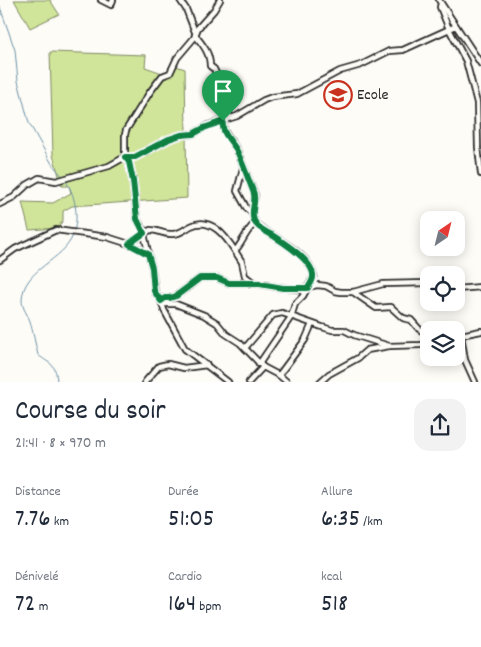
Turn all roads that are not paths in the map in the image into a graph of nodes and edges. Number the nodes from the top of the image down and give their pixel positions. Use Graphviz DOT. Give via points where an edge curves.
graph roads {
  1 [pos="101,0"];
  2 [pos="113,0"];
  3 [pos="180,0"];
  4 [pos="220,0"];
  5 [pos="440,2"];
  6 [pos="456,26"];
  7 [pos="449,29"];
  8 [pos="195,34"];
  9 [pos="481,64"];
  10 [pos="229,118"];
  11 [pos="223,121"];
  12 [pos="125,157"];
  13 [pos="243,168"];
  14 [pos="481,174"];
  15 [pos="0,204"];
  16 [pos="252,213"];
  17 [pos="255,223"];
  18 [pos="144,233"];
  19 [pos="129,244"];
  20 [pos="235,251"];
  21 [pos="148,254"];
  22 [pos="0,260"];
  23 [pos="254,283"];
  24 [pos="420,283"];
  25 [pos="481,287"];
  26 [pos="308,288"];
  27 [pos="465,288"];
  28 [pos="353,292"];
  29 [pos="161,302"];
  30 [pos="291,317"];
  31 [pos="312,324"];
  32 [pos="420,330"];
  33 [pos="481,331"];
  34 [pos="465,334"];
  35 [pos="420,345"];
  36 [pos="389,346"];
  37 [pos="245,348"];
  38 [pos="465,360"];
  39 [pos="207,365"];
  40 [pos="261,366"];
  41 [pos="278,375"];
  42 [pos="145,382"];
  43 [pos="228,382"];
  44 [pos="249,382"];
  45 [pos="287,382"];
  46 [pos="320,382"];
  47 [pos="475,382"];
  1 -- 2 [label="street" via="111,5"];
  3 -- 8 [label="street"];
  4 -- 8 [label="street"];
  5 -- 6 [label="street"];
  5 -- 7 [label="street"];
  6 -- 7 [label="street"];
  6 -- 9 [label="street"];
  7 -- 10 [label="street" via="403,50 389,51 361,66 340,71 297,94 264,100"];
  7 -- 14 [label="street" via="466,60 477,103"];
  8 -- 10 [label="street" via="208,51 210,66 229,100"];
  8 -- 12 [label="street" via="170,73 162,76 150,92 126,130"];
  10 -- 11 [label="street"];
  11 -- 12 [label="street" via="193,134 169,139 135,157"];
  11 -- 13 [label="street" via="226,136 237,150"];
  12 -- 15 [label="street" via="109,166 56,181 39,178"];
  12 -- 18 [label="street" via="133,181 137,219"];
  13 -- 16 [label="street" via="255,195"];
  13 -- 16 [label="street" via="237,191"];
  16 -- 17 [label="street"];
  17 -- 20 [label="street"];
  17 -- 26 [label="street" via="307,262 314,276"];
  18 -- 19 [label="street"];
  18 -- 20 [label="street" via="154,230 173,234 196,224 210,225 221,231"];
  18 -- 21 [label="street"];
  19 -- 21 [label="street"];
  19 -- 22 [label="street" via="56,230 15,249"];
  20 -- 23 [label="street" via="245,276"];
  21 -- 29 [label="street" via="154,291"];
  23 -- 26 [label="street"];
  23 -- 29 [label="street" via="200,278 176,296"];
  24 -- 28 [label="street" via="383,284"];
  25 -- 27 [label="street"];
  26 -- 28 [label="street" via="326,286 336,291"];
  26 -- 30 [label="street" via="295,304"];
  28 -- 32 [label="street" via="376,308 390,307"];
  29 -- 37 [label="street" via="204,315"];
  29 -- 39 [label="street" via="185,349"];
  30 -- 31 [label="street"];
  30 -- 37 [label="street" via="282,313 273,315"];
  30 -- 40 [label="street"];
  31 -- 36 [label="street" via="344,330"];
  31 -- 41 [label="street" via="305,340"];
  33 -- 34 [label="street"];
  35 -- 36 [label="street"];
  36 -- 46 [label="street" via="367,350"];
  37 -- 40 [label="street"];
  38 -- 47 [label="street"];
  39 -- 42 [label="street" via="184,368 168,364 159,366"];
  39 -- 43 [label="street"];
  40 -- 41 [label="street"];
  40 -- 44 [label="street"];
  41 -- 45 [label="street"];
}
